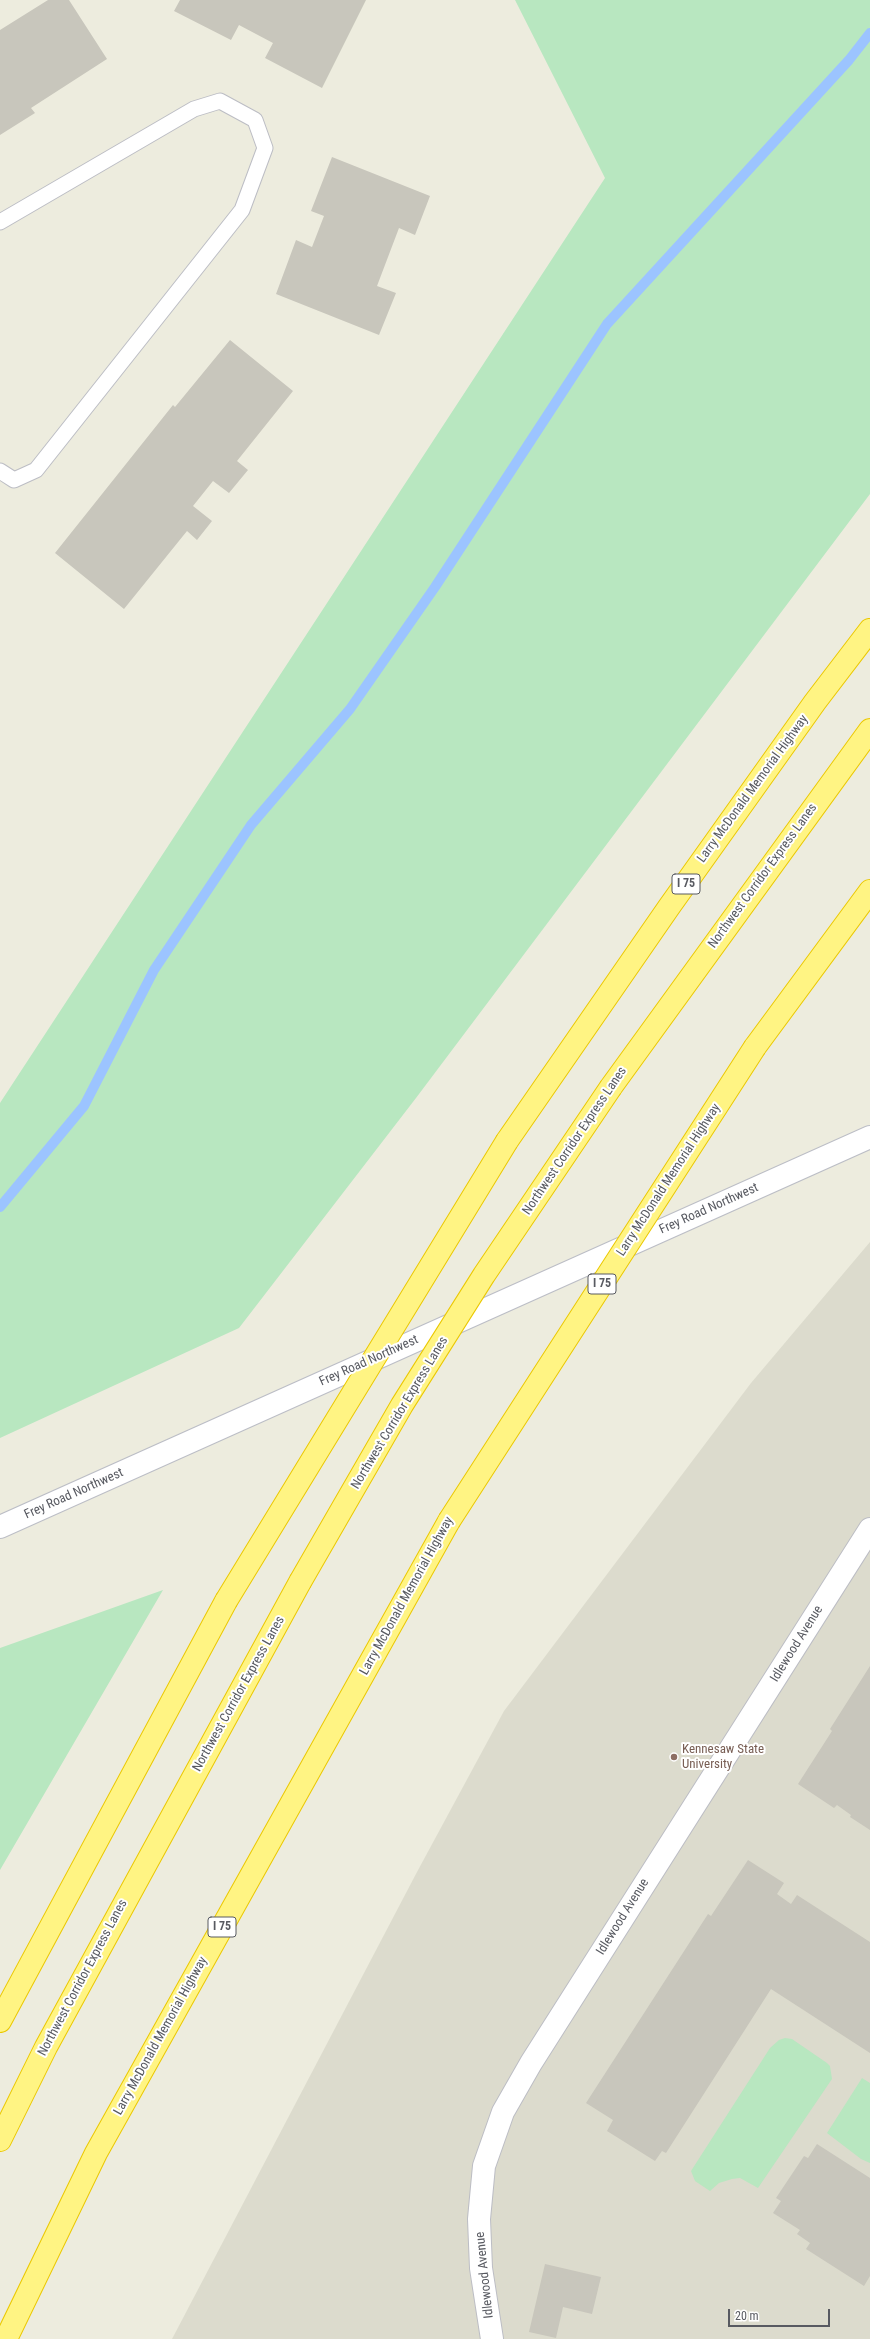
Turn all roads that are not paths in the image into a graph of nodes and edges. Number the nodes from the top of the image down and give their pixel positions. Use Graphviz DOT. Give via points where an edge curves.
graph roads {
  1 [pos="0,222"];
  2 [pos="0,471"];
  3 [pos="870,630"];
  4 [pos="870,730"];
  5 [pos="870,891"];
  6 [pos="870,1137"];
  7 [pos="0,1527"];
  8 [pos="870,1529"];
  9 [pos="0,2021"];
  10 [pos="0,2140"];
  11 [pos="6,2339"];
  12 [pos="492,2339"];
  1 -- 2 [label="lane" via="194,108 220,101 255,120 264,148 242,210 36,470 14,480"];
  3 -- 9 [label="highway, Larry McDonald Memorial Highway / I 75, bridge" via="815,702 669,907 507,1141 226,1601"];
  4 -- 10 [label="highway, Northwest Corridor Express Lanes, bridge" via="611,1087 484,1275 402,1405 300,1582 46,2047"];
  5 -- 11 [label="highway, Larry McDonald Memorial Highway / I 75, bridge" via="755,1047 449,1521 96,2153"];
  6 -- 7 [label="main road, Frey Road Northwest"];
  8 -- 12 [label="main road, Idlewood Avenue" via="530,2063 504,2112 484,2166 479,2219 481,2268"];
}
